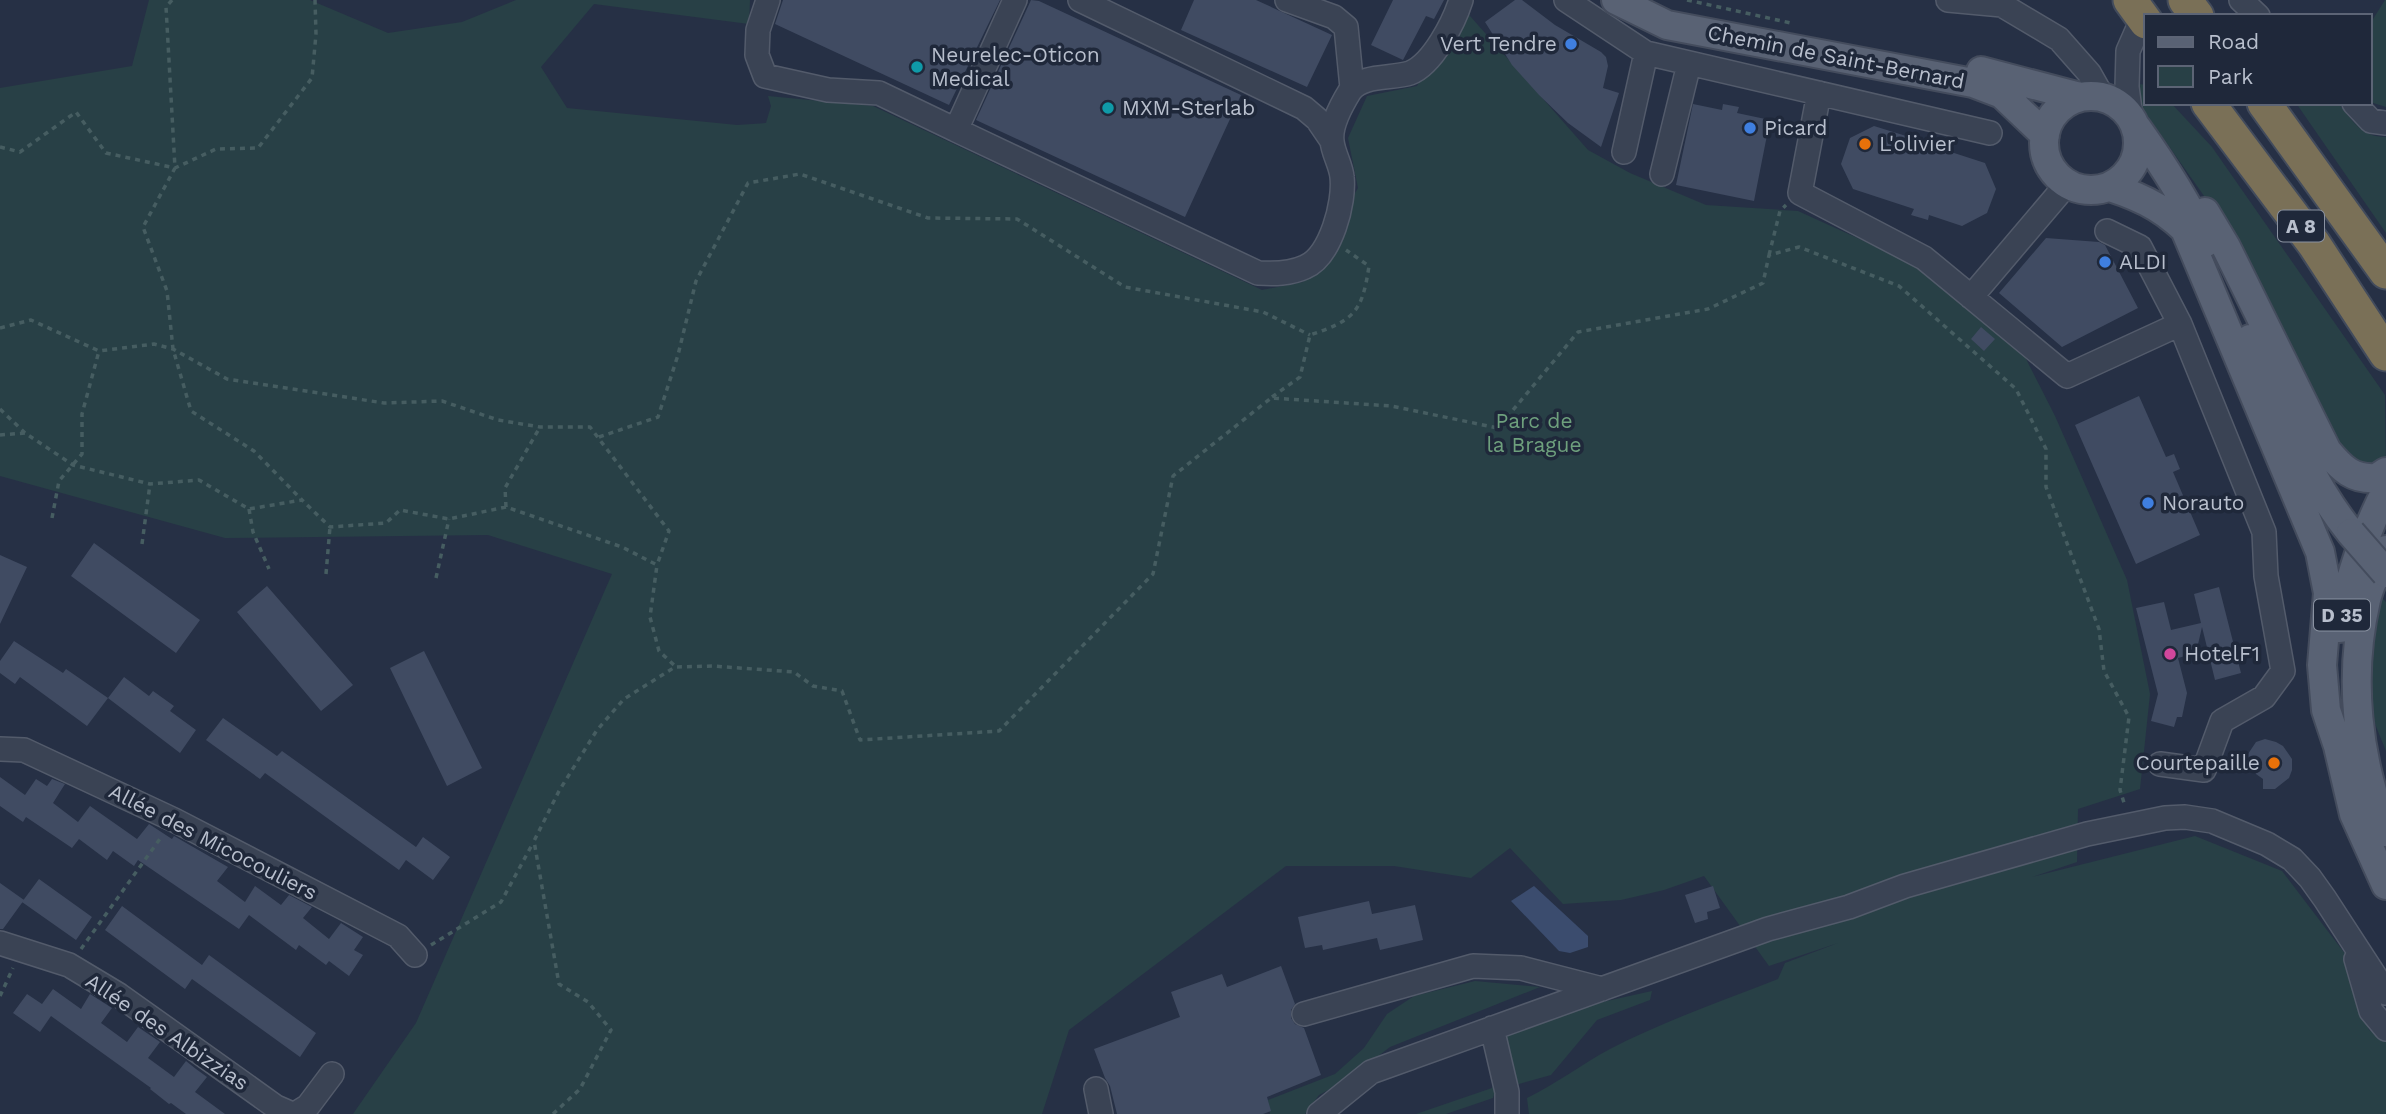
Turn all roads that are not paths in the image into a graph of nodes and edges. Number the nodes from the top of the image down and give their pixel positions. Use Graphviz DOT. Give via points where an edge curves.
graph roads {
  1 [pos="768,0"];
  2 [pos="1016,0"];
  3 [pos="1080,0"];
  4 [pos="1287,0"];
  5 [pos="1461,0"];
  6 [pos="1566,0"];
  7 [pos="1616,0"];
  8 [pos="1654,0"];
  9 [pos="1948,0"];
  10 [pos="2241,0"];
  11 [pos="2000,3"];
  12 [pos="2140,13"];
  13 [pos="2256,14"];
  14 [pos="1646,53"];
  15 [pos="1689,64"];
  16 [pos="1352,88"];
  17 [pos="1819,93"];
  18 [pos="2091,96"];
  19 [pos="2210,105"];
  20 [pos="2265,105"];
  21 [pos="2356,105"];
  22 [pos="2134,122"];
  23 [pos="2386,123"];
  24 [pos="956,130"];
  25 [pos="1990,133"];
  26 [pos="2045,135"];
  27 [pos="1332,141"];
  28 [pos="1624,152"];
  29 [pos="2165,167"];
  30 [pos="1662,174"];
  31 [pos="2062,180"];
  32 [pos="2110,187"];
  33 [pos="2184,227"];
  34 [pos="2107,232"];
  35 [pos="2212,256"];
  36 [pos="2386,272"];
  37 [pos="1966,292"];
  38 [pos="2179,324"];
  39 [pos="2386,354"];
  40 [pos="2386,472"];
  41 [pos="2386,491"];
  42 [pos="2386,550"];
  43 [pos="2386,573"];
  44 [pos="2338,746"];
  45 [pos="0,749"];
  46 [pos="2160,764"];
  47 [pos="2386,832"];
  48 [pos="2386,885"];
  49 [pos="2350,936"];
  50 [pos="8,946"];
  51 [pos="415,955"];
  52 [pos="1602,989"];
  53 [pos="2386,993"];
  54 [pos="1304,1014"];
  55 [pos="1492,1028"];
  56 [pos="2386,1028"];
  57 [pos="332,1074"];
  58 [pos="1096,1089"];
  59 [pos="293,1114"];
  60 [pos="1101,1114"];
  61 [pos="1319,1114"];
  62 [pos="1507,1114"];
  1 -- 24 [label="street" via="758,30 757,55 765,76 828,90 879,93"];
  2 -- 24 [label="street"];
  3 -- 27 [label="street" via="1304,108"];
  4 -- 16 [label="street" via="1334,17 1346,27"];
  5 -- 16 [label="street" via="1423,65"];
  6 -- 14 [label="street"];
  7 -- 26 [label="main road, Chemin de Saint-Bernard" via="1667,25 1973,83 2003,93"];
  8 -- 18 [label="main road, Chemin de Saint-Bernard" via="1670,8 1941,60"];
  9 -- 11 [label="street"];
  10 -- 13 [label="street"];
  11 -- 18 [label="street" via="2059,39 2089,73"];
  12 -- 22 [label="street" via="2128,51 2127,87"];
  14 -- 15 [label="street"];
  14 -- 28 [label="street"];
  15 -- 17 [label="street"];
  15 -- 30 [label="street"];
  16 -- 27 [label="street" via="1338,114"];
  17 -- 25 [label="street"];
  17 -- 37 [label="street" via="1800,193 1924,258"];
  18 -- 22 [label="main road" via="2113,100"];
  18 -- 26 [label="main road" via="2056,110"];
  19 -- 39 [label="highway, A 8" via="2314,244"];
  20 -- 36 [label="highway, A 8"];
  21 -- 23 [label="street" via="2371,121"];
  22 -- 29 [label="main road"];
  22 -- 32 [label="main road" via="2137,156 2122,180"];
  24 -- 27 [label="street" via="1258,273 1280,274 1308,266 1330,239 1338,219 1343,178"];
  26 -- 31 [label="main road" via="2046,156"];
  29 -- 35 [label="main road"];
  29 -- 40 [label="main road" via="2208,215 2328,451 2342,470 2353,476 2377,478"];
  31 -- 32 [label="main road" via="2081,189"];
  31 -- 37 [label="street"];
  32 -- 33 [label="main road" via="2154,204"];
  33 -- 35 [label="main road"];
  33 -- 44 [label="main road" via="2320,552 2328,593 2322,687"];
  34 -- 38 [label="street" via="2140,247"];
  35 -- 43 [label="main road, bridge" via="2315,482"];
  37 -- 38 [label="street" via="2067,376"];
  38 -- 46 [label="street" via="2264,532 2266,576 2283,671 2264,697 2222,721 2204,770"];
  41 -- 44 [label="main road, D 35" via="2344,599 2335,668"];
  42 -- 47 [label="main road, D 35" via="2367,597 2357,684 2363,760"];
  44 -- 48 [label="main road, D 35" via="2354,814"];
  45 -- 51 [label="street, Allée des Micocouliers" via="24,750 174,820 398,936"];
  49 -- 52 [label="street" via="2292,859 2267,844 2199,818 2165,818 1905,886"];
  49 -- 53 [label="street"];
  49 -- 56 [label="street" via="2371,1011"];
  50 -- 59 [label="street, Allée des Albizzias" via="69,965 119,995 276,1107"];
  52 -- 54 [label="street" via="1521,968 1473,966"];
  52 -- 55 [label="street"];
  55 -- 61 [label="street" via="1371,1072"];
  55 -- 62 [label="street" via="1507,1092"];
  57 -- 59 [label="street, Allée des Albizzias" via="309,1106"];
  58 -- 60 [label="street"];
}
